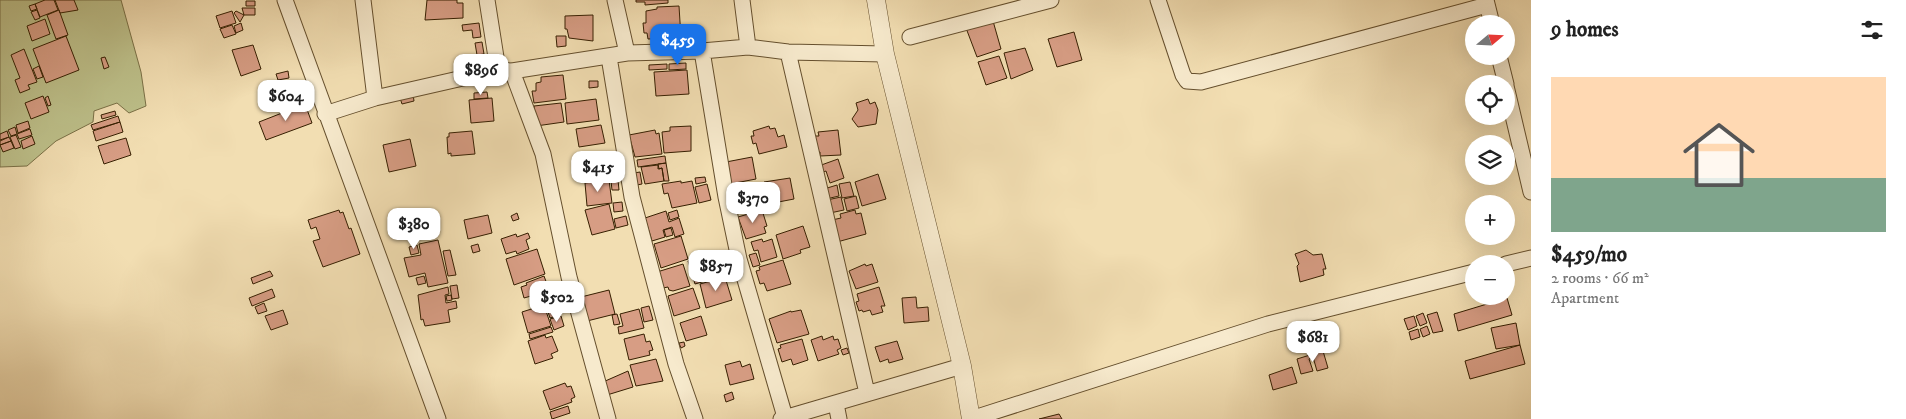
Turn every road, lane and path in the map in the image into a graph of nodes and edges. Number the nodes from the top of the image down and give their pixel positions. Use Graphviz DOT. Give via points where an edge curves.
graph roads {
  1 [pos="285,0"];
  2 [pos="363,0"];
  3 [pos="487,0"];
  4 [pos="615,0"];
  5 [pos="742,0"];
  6 [pos="876,0"];
  7 [pos="1051,0"];
  8 [pos="1158,0"];
  9 [pos="1487,2"];
  10 [pos="1490,15"];
  11 [pos="910,38"];
  12 [pos="748,47"];
  13 [pos="702,51"];
  14 [pos="788,52"];
  15 [pos="627,53"];
  16 [pos="885,54"];
  17 [pos="609,57"];
  18 [pos="505,70"];
  19 [pos="375,98"];
  20 [pos="326,114"];
  21 [pos="1515,124"];
  22 [pos="1531,192"];
  23 [pos="1531,258"];
  24 [pos="1515,262"];
  25 [pos="1465,274"];
  26 [pos="962,366"];
  27 [pos="867,393"];
  28 [pos="837,411"];
  29 [pos="783,418"];
  30 [pos="438,419"];
  31 [pos="608,419"];
  32 [pos="695,419"];
  33 [pos="971,419"];
  1 -- 20 [label="street"];
  2 -- 19 [label="street"];
  3 -- 18 [label="street"];
  4 -- 15 [label="street"];
  5 -- 12 [label="street"];
  6 -- 16 [label="street"];
  7 -- 11 [label="street"];
  8 -- 9 [label="street" via="1183,76 1187,81 1201,82"];
  9 -- 10 [label="street"];
  12 -- 13 [label="street"];
  12 -- 14 [label="street"];
  13 -- 15 [label="street"];
  13 -- 29 [label="street" via="739,259"];
  14 -- 16 [label="street"];
  14 -- 27 [label="street"];
  15 -- 17 [label="street"];
  16 -- 26 [label="street"];
  17 -- 18 [label="street"];
  17 -- 32 [label="street" via="632,197 676,364"];
  18 -- 19 [label="street"];
  18 -- 31 [label="street" via="543,154 556,224"];
  19 -- 20 [label="street"];
  20 -- 30 [label="street"];
  21 -- 22 [label="street"];
  23 -- 24 [label="street"];
  25 -- 33 [label="street" via="1268,324"];
  26 -- 27 [label="street"];
  26 -- 33 [label="street"];
  27 -- 28 [label="street"];
  28 -- 29 [label="street"];
}
